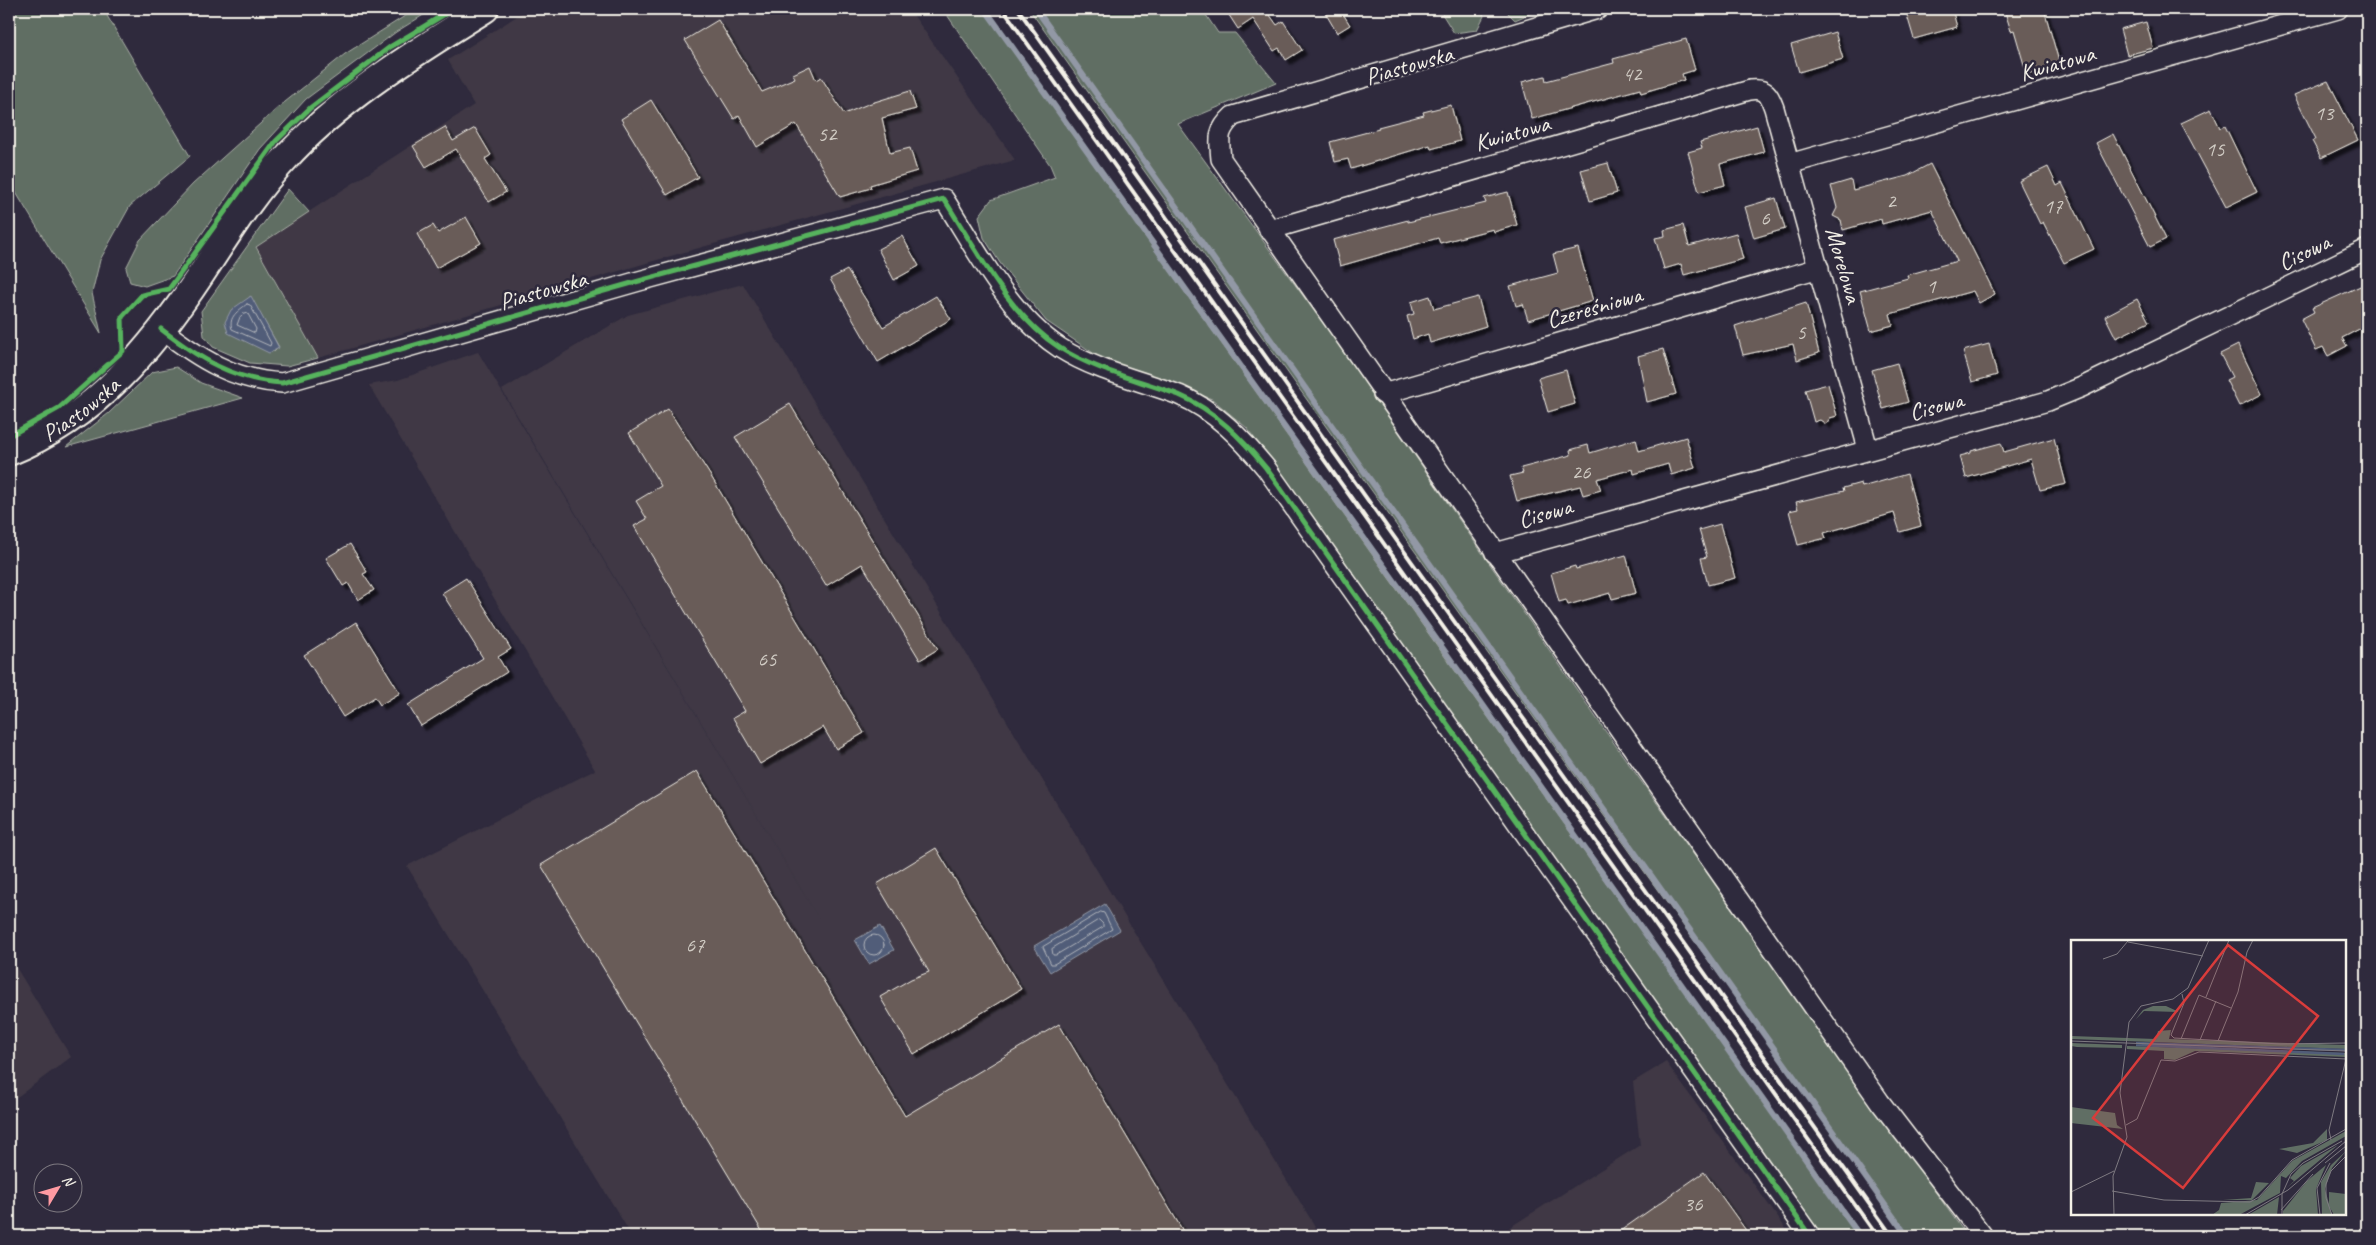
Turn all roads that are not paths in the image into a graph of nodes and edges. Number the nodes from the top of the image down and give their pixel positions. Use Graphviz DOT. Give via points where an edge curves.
graph roads {
  1 [pos="486,9"];
  2 [pos="1598,9"];
  3 [pos="2338,9"];
  4 [pos="1769,94"];
  5 [pos="1789,164"];
  6 [pos="1269,230"];
  7 [pos="2367,249"];
  8 [pos="1819,268"];
  9 [pos="161,329"];
  10 [pos="1383,394"];
  11 [pos="1868,449"];
  12 [pos="9,452"];
  13 [pos="1495,553"];
  14 [pos="1810,1236"];
  15 [pos="1982,1236"];
  1 -- 9 [label="street, Piastowska" via="396,65 307,135 264,182"];
  2 -- 6 [label="street, Piastowska" via="1233,116 1223,125 1219,137 1221,159"];
  3 -- 5 [label="street, Kwiatowa"];
  4 -- 5 [label="street, Morelowa"];
  4 -- 6 [label="street, Kwiatowa" via="1763,90 1750,90"];
  5 -- 8 [label="street, Morelowa"];
  6 -- 10 [label="street"];
  7 -- 11 [label="street, Cisowa" via="2048,401"];
  8 -- 10 [label="street, Czereśniowa"];
  8 -- 11 [label="street, Morelowa"];
  9 -- 12 [label="street, Piastowska" via="137,360 107,390 65,424"];
  9 -- 14 [label="street, Piastowska" via="206,362 247,378 282,383 639,281 944,199 1013,304 1034,328 1059,348 1089,364 1181,396 1229,427 1253,453"];
  10 -- 13 [label="street"];
  11 -- 13 [label="street, Cisowa"];
  13 -- 15 [label="street" via="1880,1102"];
}
